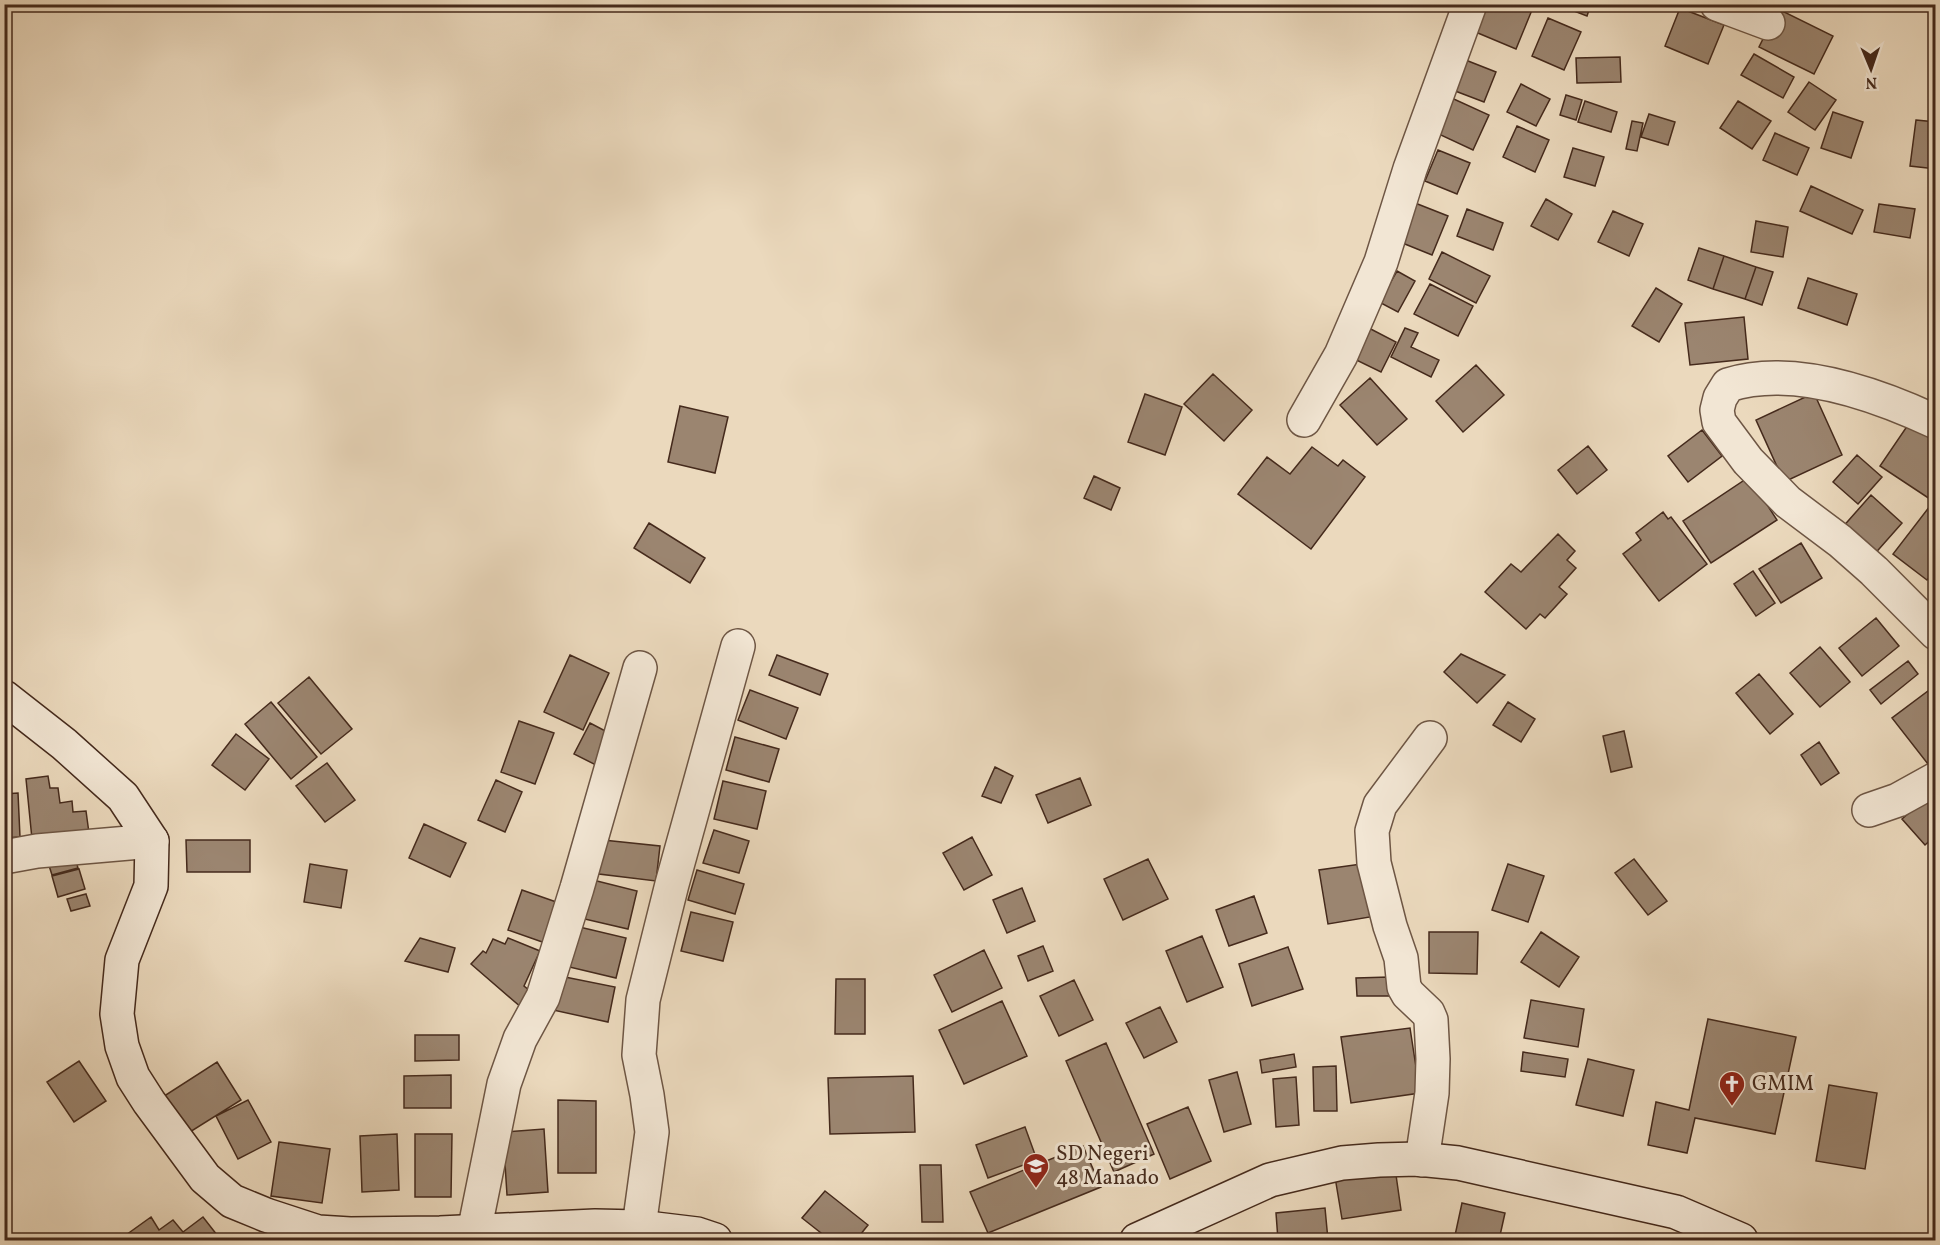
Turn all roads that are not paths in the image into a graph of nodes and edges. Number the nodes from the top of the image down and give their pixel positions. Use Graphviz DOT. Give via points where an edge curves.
graph roads {
  1 [pos="1470,4"];
  2 [pos="1717,4"];
  3 [pos="1768,23"];
  4 [pos="1304,420"];
  5 [pos="1935,422"];
  6 [pos="1935,633"];
  7 [pos="738,646"];
  8 [pos="640,668"];
  9 [pos="4,697"];
  10 [pos="1430,738"];
  11 [pos="1935,779"];
  12 [pos="1869,810"];
  13 [pos="152,842"];
  14 [pos="4,857"];
  15 [pos="1422,1160"];
  16 [pos="639,1227"];
  17 [pos="474,1232"];
  18 [pos="440,1237"];
  19 [pos="715,1240"];
  20 [pos="1137,1240"];
  21 [pos="1741,1240"];
  1 -- 4 [label="street" via="1381,262 1341,356"];
  2 -- 3 [label="street"];
  5 -- 6 [label="street" via="1843,387 1800,380 1750,380 1728,386 1717,411 1719,422 1748,461 1780,494 1874,571"];
  7 -- 16 [label="street" via="643,1000 639,1055 652,1132"];
  8 -- 17 [label="street" via="543,997 520,1039 504,1084"];
  9 -- 13 [label="street" via="123,797"];
  10 -- 15 [label="street" via="1380,805 1372,831 1374,863 1401,958 1404,987 1431,1020 1432,1093"];
  11 -- 12 [label="street" via="1898,800"];
  13 -- 14 [label="street"];
  13 -- 18 [label="street" via="151,886 122,960 117,1014 122,1046 133,1077 149,1102 205,1178 232,1201 318,1232"];
  15 -- 20 [label="street" via="1342,1163 1270,1180"];
  15 -- 21 [label="street" via="1458,1163 1676,1212"];
  16 -- 17 [label="street"];
  16 -- 19 [label="street"];
  17 -- 18 [label="street"];
}
